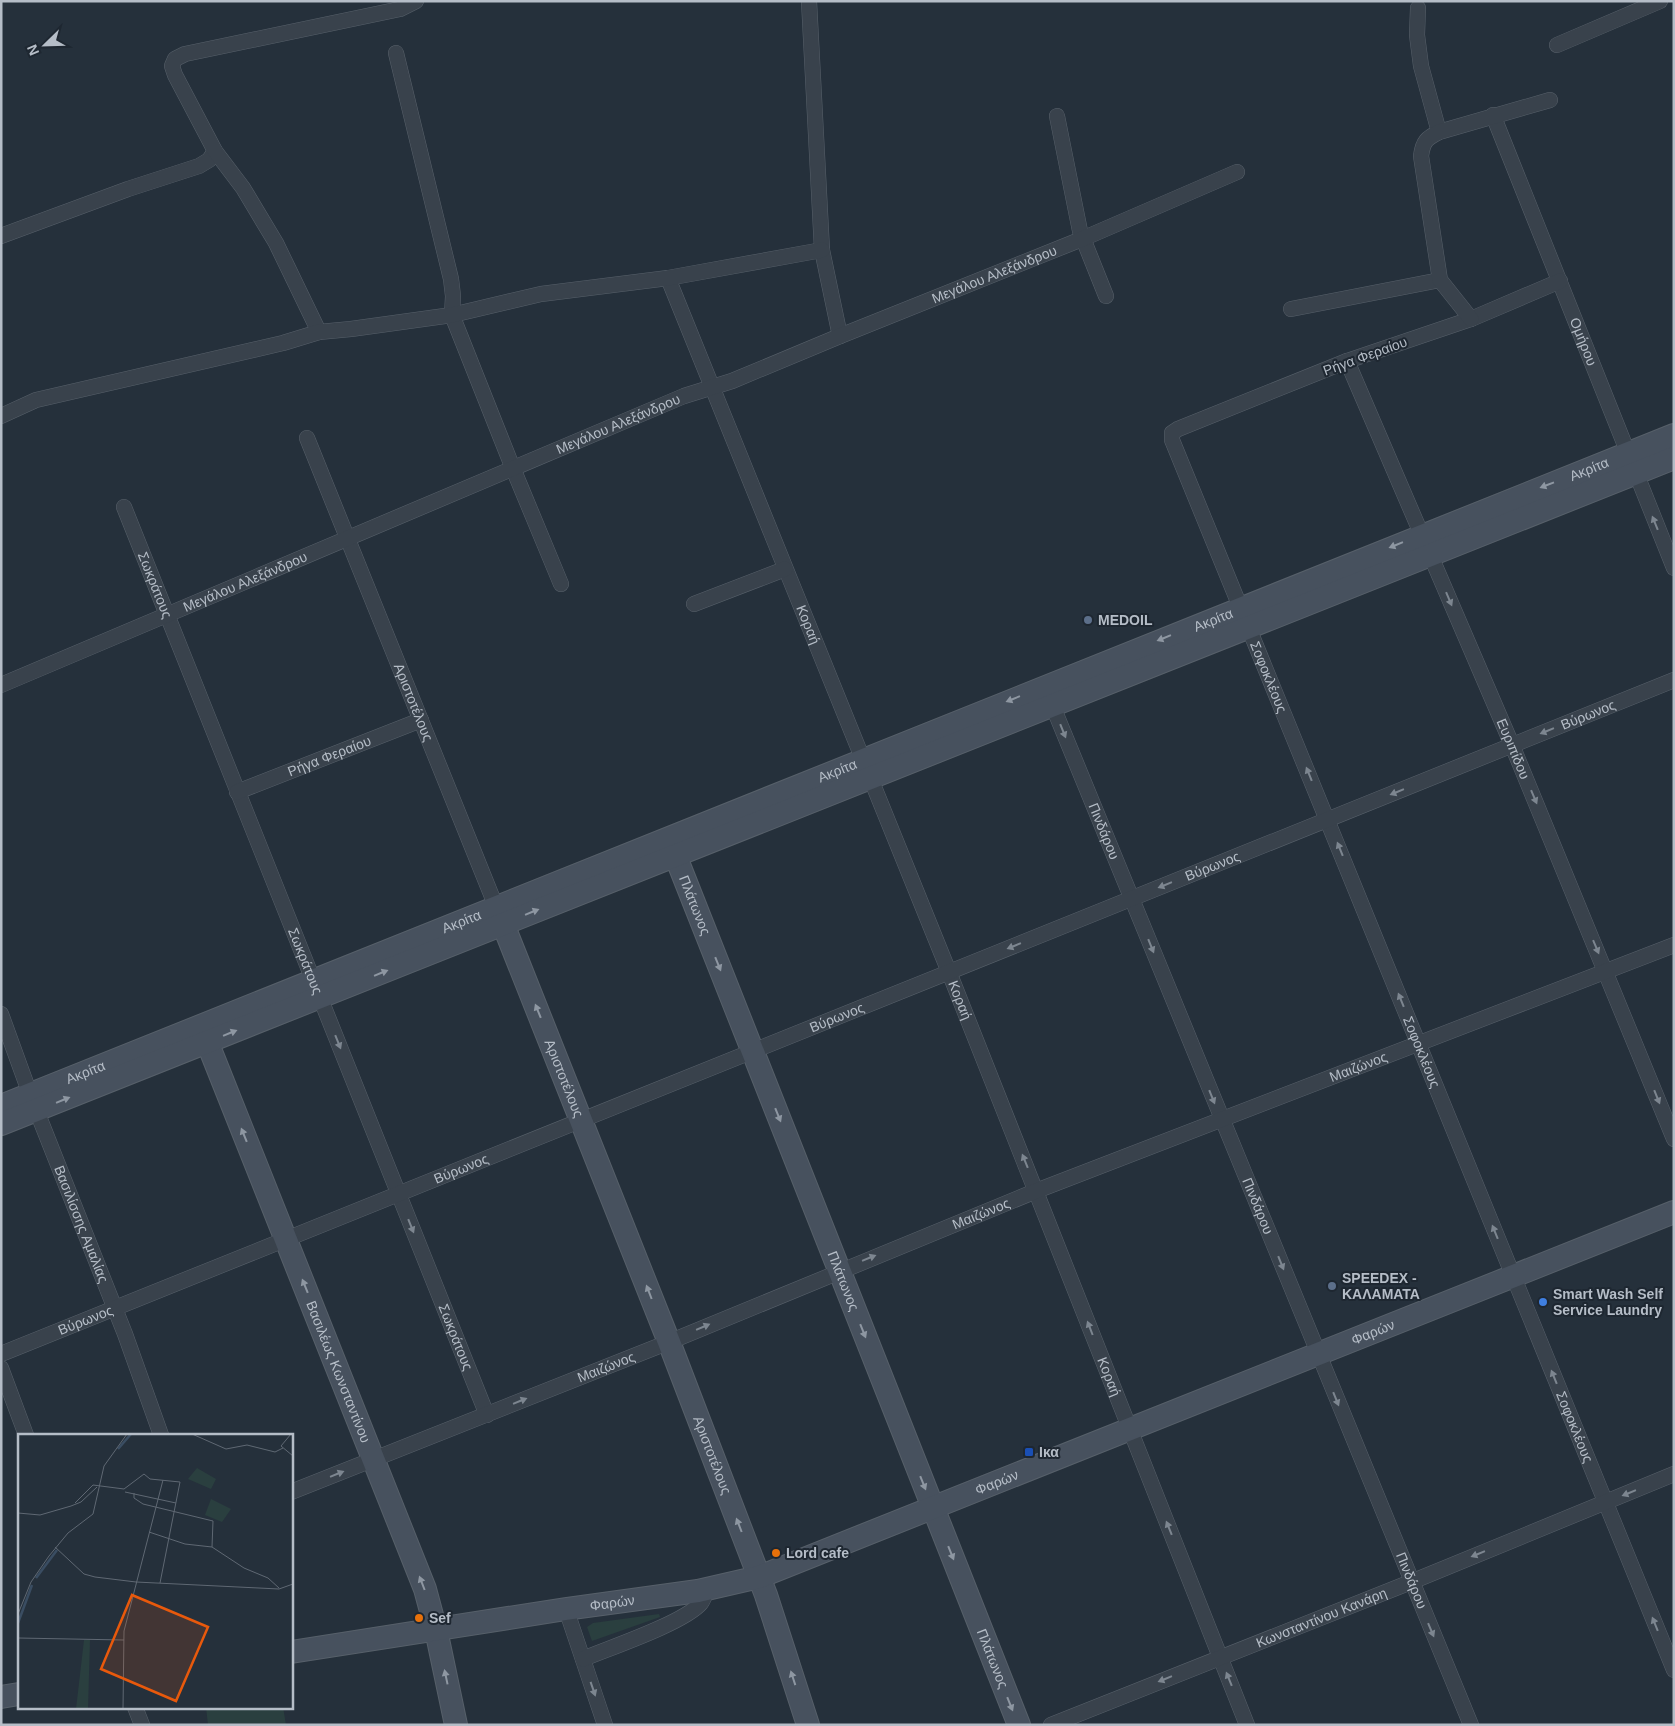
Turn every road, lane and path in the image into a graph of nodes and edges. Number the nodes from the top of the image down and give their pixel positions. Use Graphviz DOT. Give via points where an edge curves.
graph roads {
  1 [pos="416,1"];
  2 [pos="809,1"];
  3 [pos="1660,1"];
  4 [pos="1418,8"];
  5 [pos="1557,45"];
  6 [pos="396,53"];
  7 [pos="1550,100"];
  8 [pos="1493,115"];
  9 [pos="1057,116"];
  10 [pos="1439,132"];
  11 [pos="215,150"];
  12 [pos="1237,172"];
  13 [pos="1,236"];
  14 [pos="1082,239"];
  15 [pos="822,250"];
  16 [pos="668,278"];
  17 [pos="1440,280"];
  18 [pos="1560,281"];
  19 [pos="1106,296"];
  20 [pos="1291,309"];
  21 [pos="452,315"];
  22 [pos="1471,319"];
  23 [pos="319,332"];
  24 [pos="840,336"];
  25 [pos="1347,361"];
  26 [pos="712,388"];
  27 [pos="1,416"];
  28 [pos="1172,433"];
  29 [pos="1674,435"];
  30 [pos="307,438"];
  31 [pos="1674,458"];
  32 [pos="1631,463"];
  33 [pos="513,469"];
  34 [pos="124,508"];
  35 [pos="347,539"];
  36 [pos="1426,544"];
  37 [pos="1674,568"];
  38 [pos="786,569"];
  39 [pos="561,584"];
  40 [pos="694,604"];
  41 [pos="167,615"];
  42 [pos="1245,617"];
  43 [pos="1674,680"];
  44 [pos="1,685"];
  45 [pos="1048,696"];
  46 [pos="421,720"];
  47 [pos="1512,745"];
  48 [pos="866,768"];
  49 [pos="237,792"];
  50 [pos="1328,820"];
  51 [pos="672,846"];
  52 [pos="1131,899"];
  53 [pos="500,915"];
  54 [pos="1674,944"];
  55 [pos="1606,971"];
  56 [pos="949,972"];
  57 [pos="316,989"];
  58 [pos="1,1014"];
  59 [pos="204,1034"];
  60 [pos="1419,1043"];
  61 [pos="753,1051"];
  62 [pos="34,1102"];
  63 [pos="1,1106"];
  64 [pos="1222,1119"];
  65 [pos="582,1120"];
  66 [pos="1,1124"];
  67 [pos="1674,1139"];
  68 [pos="1036,1190"];
  69 [pos="399,1194"];
  70 [pos="1674,1212"];
  71 [pos="286,1239"];
  72 [pos="839,1270"];
  73 [pos="1514,1277"];
  74 [pos="115,1308"];
  75 [pos="669,1342"];
  76 [pos="1,1354"];
  77 [pos="1318,1354"];
  78 [pos="1,1368"];
  79 [pos="487,1414"];
  80 [pos="1130,1429"];
  81 [pos="26,1434"];
  82 [pos="161,1434"];
  83 [pos="374,1459"];
  84 [pos="1674,1474"];
  85 [pos="292,1492"];
  86 [pos="1606,1502"];
  87 [pos="933,1508"];
  88 [pos="759,1577"];
  89 [pos="1411,1582"];
  90 [pos="707,1589"];
  91 [pos="566,1609"];
  92 [pos="436,1630"];
  93 [pos="292,1652"];
  94 [pos="1220,1657"];
  95 [pos="583,1659"];
  96 [pos="1674,1670"];
  97 [pos="18,1694"];
  98 [pos="1,1697"];
  99 [pos="135,1708"];
  100 [pos="142,1725"];
  101 [pos="456,1725"];
  102 [pos="605,1725"];
  103 [pos="808,1725"];
  104 [pos="1019,1725"];
  105 [pos="1051,1725"];
  106 [pos="1247,1725"];
  107 [pos="1471,1725"];
  1 -- 11 [label="street" via="400,10 185,54 175,59 172,66 175,75"];
  2 -- 15 [label="street"];
  3 -- 5 [label="street"];
  4 -- 10 [label="street" via="1421,66"];
  6 -- 21 [label="street" via="451,279"];
  7 -- 8 [label="street"];
  8 -- 10 [label="street"];
  8 -- 18 [label="street, Ομήρου"];
  9 -- 14 [label="street"];
  10 -- 17 [label="street" via="1422,146 1421,156"];
  11 -- 13 [label="street" via="209,160 199,166"];
  11 -- 23 [label="street" via="243,188 276,243"];
  12 -- 14 [label="street, Μεγάλου Αλεξάνδρου"];
  14 -- 19 [label="street"];
  14 -- 24 [label="street, Μεγάλου Αλεξάνδρου"];
  15 -- 16 [label="street"];
  15 -- 24 [label="street"];
  16 -- 21 [label="street" via="541,294"];
  16 -- 26 [label="street, Κοραή"];
  17 -- 20 [label="street"];
  17 -- 22 [label="street"];
  18 -- 22 [label="street, Ρήγα Φεραίου"];
  18 -- 32 [label="street, Ομήρου"];
  21 -- 23 [label="street"];
  21 -- 33 [label="street"];
  22 -- 25 [label="street, Ρήγα Φεραίου"];
  23 -- 27 [label="street" via="36,400"];
  24 -- 26 [label="street, Μεγάλου Αλεξάνδρου"];
  25 -- 28 [label="street, Ρήγα Φεραίου"];
  25 -- 36 [label="street, Ευριπίδου"];
  26 -- 33 [label="street, Μεγάλου Αλεξάνδρου" via="684,396"];
  26 -- 38 [label="street, Κοραή"];
  28 -- 42 [label="street, Σοφοκλέους" via="1172,440"];
  29 -- 32 [label="street, Ακρίτα"];
  30 -- 35 [label="street, Αριστοτέλους"];
  31 -- 32 [label="street, Ακρίτα"];
  32 -- 36 [label="street, Ακρίτα"];
  37 -- 32 [label="street, Ομήρου, one-way"];
  33 -- 35 [label="street, Μεγάλου Αλεξάνδρου"];
  33 -- 39 [label="street"];
  34 -- 41 [label="street, Σωκράτους"];
  35 -- 41 [label="street, Μεγάλου Αλεξάνδρου"];
  35 -- 46 [label="street, Αριστοτέλους"];
  36 -- 42 [label="street, Ακρίτα"];
  36 -- 47 [label="street, Ευριπίδου, one-way"];
  38 -- 40 [label="street"];
  38 -- 48 [label="street, Κοραή"];
  41 -- 44 [label="street, Μεγάλου Αλεξάνδρου"];
  41 -- 49 [label="street, Σωκράτους"];
  42 -- 45 [label="street, Ακρίτα"];
  50 -- 42 [label="street, Σοφοκλέους, one-way"];
  43 -- 47 [label="street, Βύρωνος, one-way"];
  45 -- 48 [label="street, Ακρίτα"];
  45 -- 52 [label="street, Πινδάρου, one-way"];
  46 -- 49 [label="street, Ρήγα Φεραίου"];
  46 -- 53 [label="street, Αριστοτέλους"];
  47 -- 50 [label="street, Βύρωνος, one-way"];
  47 -- 55 [label="street, Ευριπίδου, one-way"];
  48 -- 51 [label="street, Ακρίτα"];
  48 -- 56 [label="street, Κοραή"];
  49 -- 57 [label="street, Σωκράτους"];
  50 -- 52 [label="street, Βύρωνος, one-way"];
  60 -- 50 [label="street, Σοφοκλέους, one-way"];
  51 -- 53 [label="street, Ακρίτα"];
  51 -- 61 [label="street, Πλάτωνος, one-way"];
  52 -- 56 [label="street, Βύρωνος, one-way"];
  52 -- 64 [label="street, Πινδάρου, one-way"];
  53 -- 57 [label="street, Ακρίτα"];
  65 -- 53 [label="street, Αριστοτέλους, one-way"];
  54 -- 55 [label="street, Μαιζώνος"];
  55 -- 60 [label="street, Μαιζώνος"];
  55 -- 67 [label="street, Ευριπίδου, one-way"];
  56 -- 61 [label="street, Βύρωνος"];
  68 -- 56 [label="street, Κοραή, one-way"];
  57 -- 59 [label="street, Ακρίτα"];
  57 -- 69 [label="street, Σωκράτους, one-way"];
  58 -- 62 [label="street, Βασιλίσσης Αμαλίας"];
  59 -- 62 [label="street, Ακρίτα"];
  71 -- 59 [label="street, Βασιλέως Κωνσταντίνου, one-way"];
  60 -- 64 [label="street, Μαιζώνος"];
  73 -- 60 [label="street, Σοφοκλέους, one-way"];
  61 -- 65 [label="street, Βύρωνος"];
  61 -- 72 [label="street, Πλάτωνος, one-way"];
  62 -- 63 [label="street, Ακρίτα"];
  62 -- 66 [label="street, Ακρίτα"];
  62 -- 74 [label="street, Βασιλίσσης Αμαλίας"];
  64 -- 68 [label="street, Μαιζώνος"];
  64 -- 77 [label="street, Πινδάρου, one-way"];
  65 -- 69 [label="street, Βύρωνος"];
  75 -- 65 [label="street, Αριστοτέλους, one-way"];
  72 -- 68 [label="street, Μαιζώνος, one-way"];
  80 -- 68 [label="street, Κοραή, one-way"];
  69 -- 71 [label="street, Βύρωνος"];
  69 -- 79 [label="street, Σωκράτους, one-way"];
  70 -- 73 [label="street, Φαρών"];
  71 -- 74 [label="street, Βύρωνος"];
  83 -- 71 [label="street, Βασιλέως Κωνσταντίνου, one-way"];
  75 -- 72 [label="street, Μαιζώνος, one-way"];
  72 -- 87 [label="street, Πλάτωνος, one-way"];
  73 -- 77 [label="street, Φαρών"];
  86 -- 73 [label="street, Σοφοκλέους, one-way"];
  74 -- 76 [label="street, Βύρωνος"];
  74 -- 82 [label="street, Βασιλίσσης Αμαλίας"];
  79 -- 75 [label="street, Μαιζώνος, one-way"];
  88 -- 75 [label="street, Αριστοτέλους, one-way"];
  77 -- 80 [label="street, Φαρών"];
  77 -- 89 [label="street, Πινδάρου, one-way"];
  78 -- 81 [label="street"];
  79 -- 83 [label="street, Μαιζώνος"];
  80 -- 87 [label="street, Φαρών"];
  94 -- 80 [label="street, Κοραή, one-way"];
  85 -- 83 [label="street, Μαιζώνος, one-way"];
  92 -- 83 [label="street, Βασιλέως Κωνσταντίνου, one-way" via="425,1589"];
  84 -- 86 [label="street, Κωνσταντίνου Κανάρη, one-way"];
  86 -- 89 [label="street, Κωνσταντίνου Κανάρη, one-way"];
  96 -- 86 [label="street, Σοφοκλέους, one-way"];
  87 -- 88 [label="street, Φαρών"];
  87 -- 104 [label="street, Πλάτωνος, one-way"];
  88 -- 90 [label="street, Φαρών"];
  103 -- 88 [label="street, Αριστοτέλους, one-way"];
  89 -- 94 [label="street, Κωνσταντίνου Κανάρη"];
  89 -- 107 [label="street, Πινδάρου, one-way"];
  90 -- 91 [label="street, Φαρών"];
  90 -- 95 [label="street" via="701,1602 687,1613"];
  91 -- 92 [label="street, Φαρών"];
  91 -- 95 [label="street"];
  92 -- 93 [label="street, Φαρών"];
  101 -- 92 [label="street, Βασιλέως Κωνσταντίνου, one-way"];
  94 -- 105 [label="street, Κωνσταντίνου Κανάρη, one-way"];
  106 -- 94 [label="street, Κοραή, one-way"];
  95 -- 102 [label="street, one-way"];
  97 -- 98 [label="street"];
  99 -- 100 [label="street"];
}
